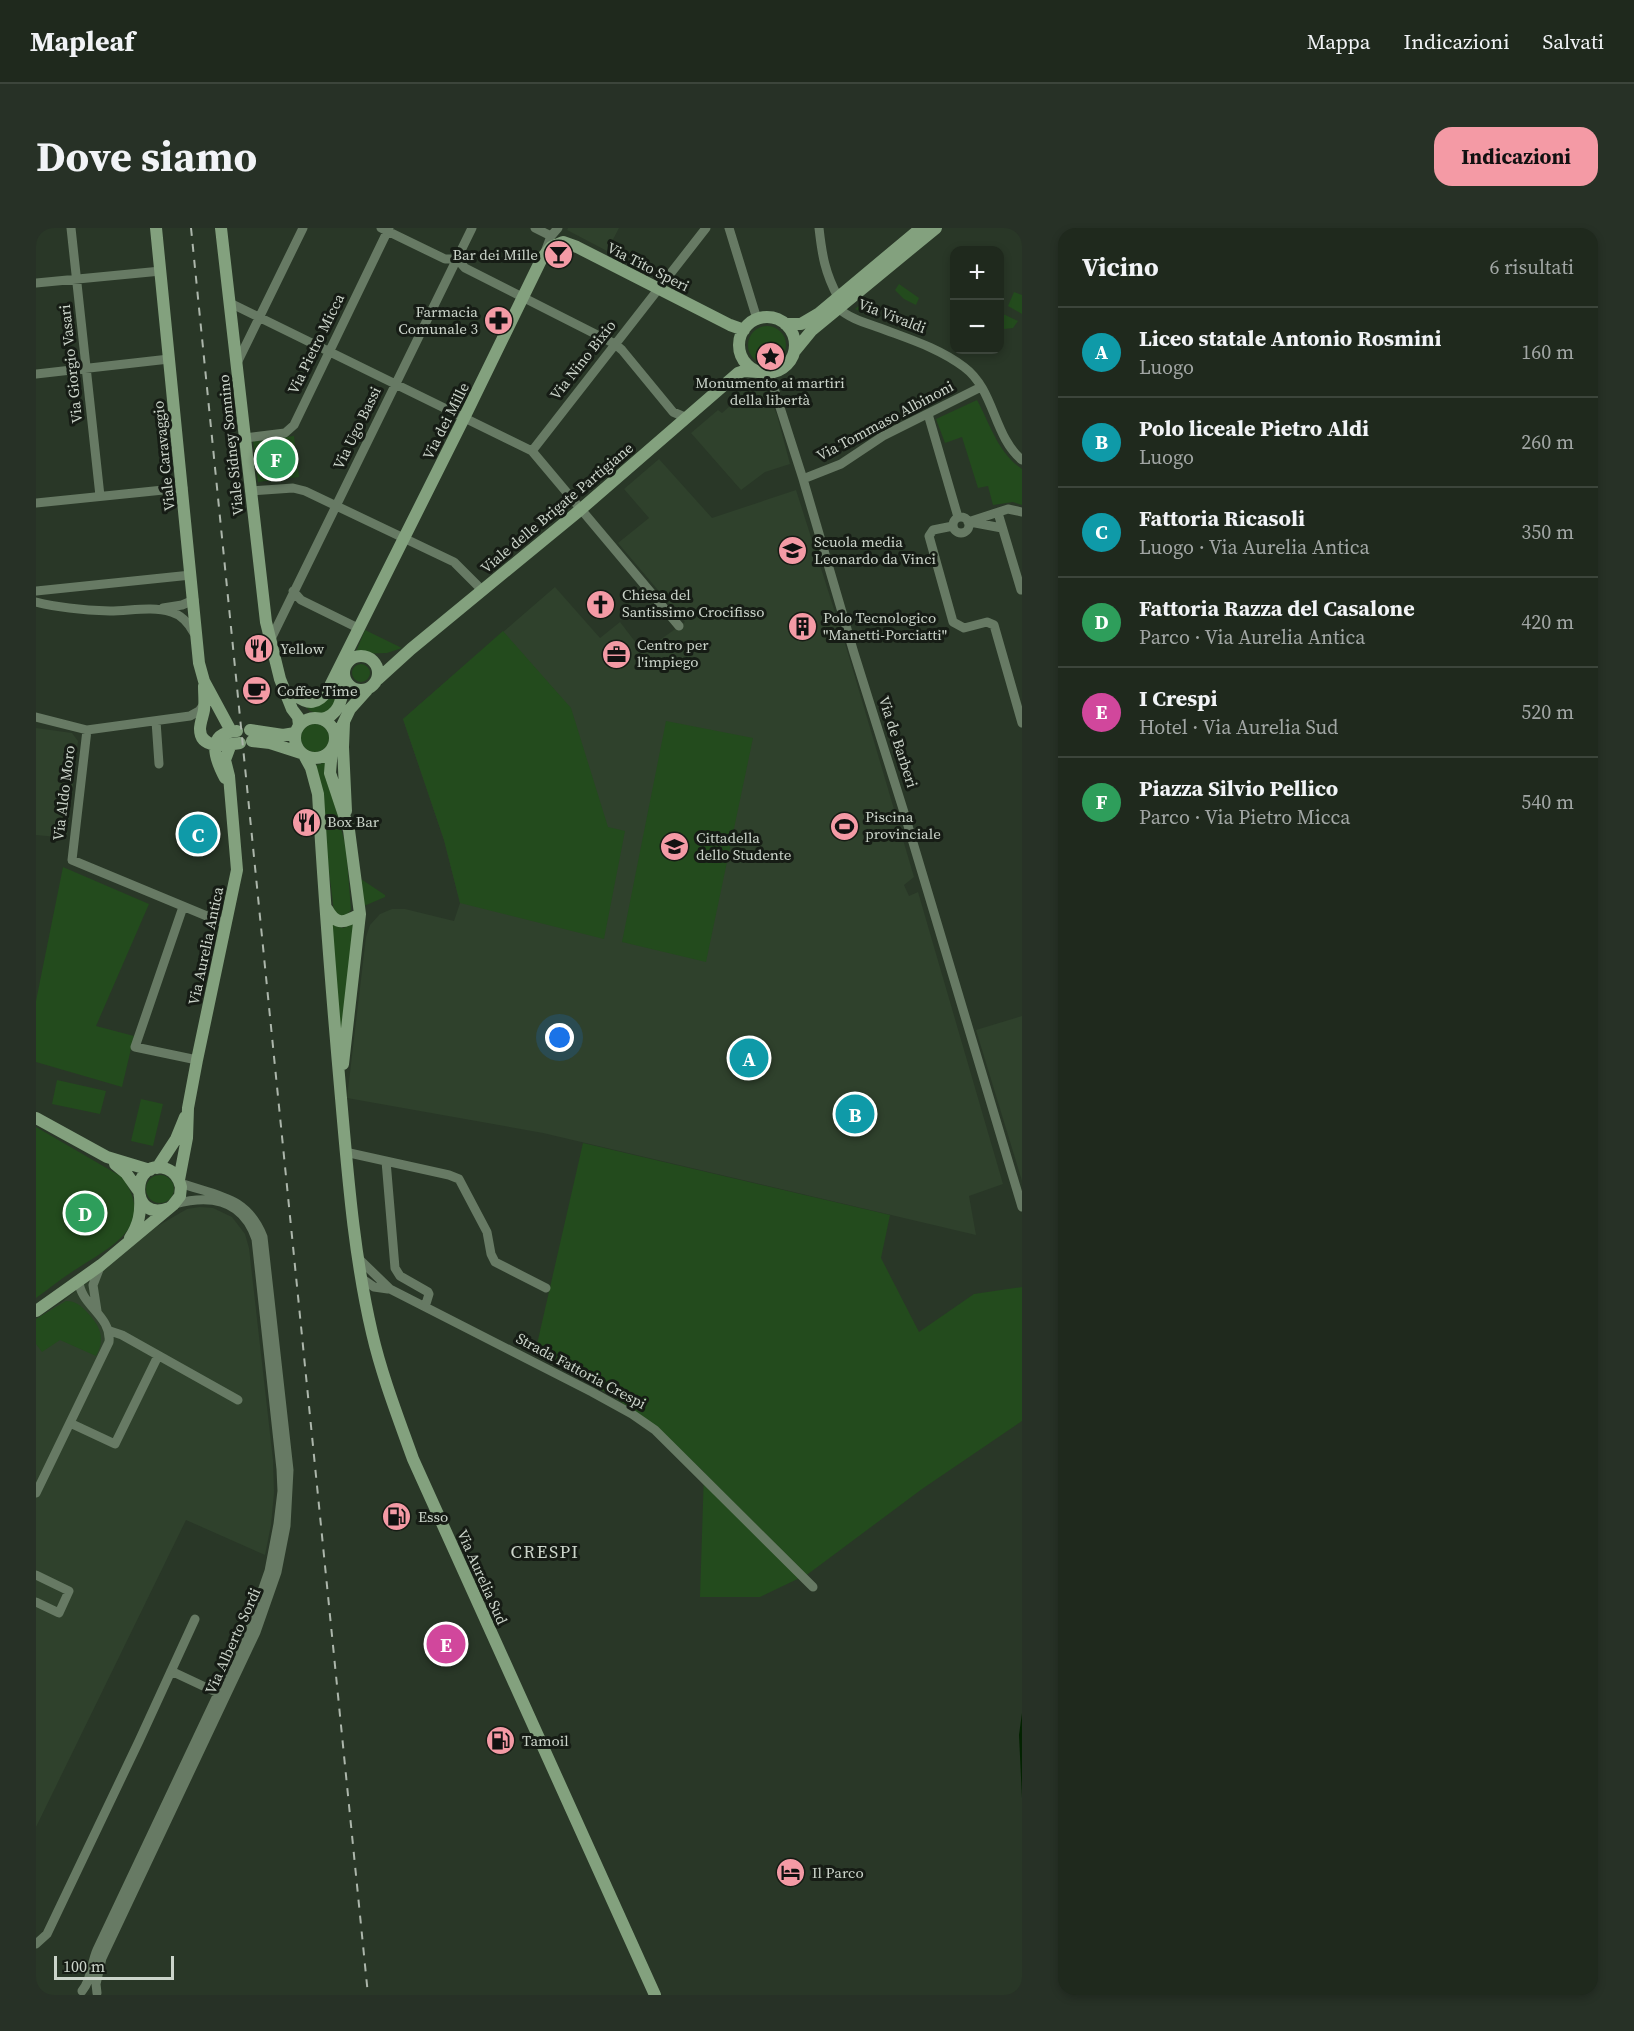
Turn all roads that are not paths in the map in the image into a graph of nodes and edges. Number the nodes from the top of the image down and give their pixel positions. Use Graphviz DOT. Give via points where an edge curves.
graph roads {
  1 [pos="71,228"];
  2 [pos="156,228"];
  3 [pos="221,228"];
  4 [pos="303,228"];
  5 [pos="472,228"];
  6 [pos="535,228"];
  7 [pos="558,228"];
  8 [pos="706,228"];
  9 [pos="729,228"];
  10 [pos="819,228"];
  11 [pos="921,228"];
  12 [pos="936,228"];
  13 [pos="386,229"];
  14 [pos="551,236"];
  15 [pos="542,258"];
  16 [pos="457,259"];
  17 [pos="161,271"];
  18 [pos="77,279"];
  19 [pos="36,283"];
  20 [pos="658,289"];
  21 [pos="523,297"];
  22 [pos="230,303"];
  23 [pos="838,303"];
  24 [pos="259,317"];
  25 [pos="758,319"];
  26 [pos="785,324"];
  27 [pos="744,330"];
  28 [pos="615,344"];
  29 [pos="329,352"];
  30 [pos="794,352"];
  31 [pos="169,359"];
  32 [pos="237,363"];
  33 [pos="86,369"];
  34 [pos="764,372"];
  35 [pos="36,374"];
  36 [pos="395,384"];
  37 [pos="981,387"];
  38 [pos="927,414"];
  39 [pos="464,418"];
  40 [pos="687,418"];
  41 [pos="245,438"];
  42 [pos="532,451"];
  43 [pos="1022,460"];
  44 [pos="803,479"];
  45 [pos="183,488"];
  46 [pos="251,491"];
  47 [pos="100,496"];
  48 [pos="36,503"];
  49 [pos="335,505"];
  50 [pos="580,510"];
  51 [pos="1022,512"];
  52 [pos="998,513"];
  53 [pos="958,517"];
  54 [pos="968,522"];
  55 [pos="953,526"];
  56 [pos="1002,528"];
  57 [pos="404,537"];
  58 [pos="191,575"];
  59 [pos="482,590"];
  60 [pos="1021,590"];
  61 [pos="36,591"];
  62 [pos="293,591"];
  63 [pos="194,600"];
  64 [pos="36,602"];
  65 [pos="155,609"];
  66 [pos="679,626"];
  67 [pos="358,629"];
  68 [pos="197,638"];
  69 [pos="270,642"];
  70 [pos="408,651"];
  71 [pos="275,657"];
  72 [pos="351,659"];
  73 [pos="371,659"];
  74 [pos="378,679"];
  75 [pos="345,680"];
  76 [pos="204,681"];
  77 [pos="367,690"];
  78 [pos="295,695"];
  79 [pos="204,704"];
  80 [pos="292,709"];
  81 [pos="36,717"];
  82 [pos="180,718"];
  83 [pos="318,718"];
  84 [pos="156,721"];
  85 [pos="344,723"];
  86 [pos="1022,723"];
  87 [pos="200,729"];
  88 [pos="297,729"];
  89 [pos="87,730"];
  90 [pos="265,732"];
  91 [pos="240,737"];
  92 [pos="334,744"];
  93 [pos="216,745"];
  94 [pos="302,754"];
  95 [pos="159,764"];
  96 [pos="231,790"];
  97 [pos="346,818"];
  98 [pos="183,906"];
  99 [pos="327,909"];
  100 [pos="360,914"];
  101 [pos="226,924"];
  102 [pos="197,1059"];
  103 [pos="340,1096"];
  104 [pos="188,1108"];
  105 [pos="36,1118"];
  106 [pos="345,1152"];
  107 [pos="107,1157"];
  108 [pos="387,1161"];
  109 [pos="153,1169"];
  110 [pos="179,1181"];
  111 [pos="139,1193"];
  112 [pos="172,1206"];
  113 [pos="1022,1207"];
  114 [pos="126,1246"];
  115 [pos="357,1257"];
  116 [pos="101,1265"];
  117 [pos="375,1276"];
  118 [pos="360,1279"];
  119 [pos="78,1281"];
  120 [pos="374,1287"];
  121 [pos="546,1288"];
  122 [pos="390,1289"];
  123 [pos="65,1291"];
  124 [pos="93,1294"];
  125 [pos="82,1296"];
  126 [pos="364,1296"];
  127 [pos="425,1307"];
  128 [pos="36,1311"];
  129 [pos="97,1311"];
  130 [pos="110,1330"];
  131 [pos="158,1356"];
  132 [pos="238,1400"];
  133 [pos="70,1423"];
  134 [pos="36,1493"];
  135 [pos="36,1575"];
  136 [pos="813,1587"];
  137 [pos="36,1602"];
  138 [pos="195,1619"];
  139 [pos="171,1671"];
  140 [pos="218,1693"];
  141 [pos="36,1944"];
  142 [pos="80,1993"];
  143 [pos="98,1994"];
  144 [pos="655,1995"];
  1 -- 18 [label="street, Via Giorgio Vasari"];
  2 -- 17 [label="main road, Viale Caravaggio"];
  3 -- 22 [label="main road, Viale Sidney Sonnino"];
  4 -- 24 [label="street"];
  5 -- 16 [label="street, Via Ugo Bassi"];
  6 -- 14 [label="street"];
  7 -- 14 [label="street, Via dei Mille"];
  8 -- 20 [label="street, Via Nino Bixio"];
  9 -- 25 [label="street"];
  10 -- 23 [label="street" via="823,262"];
  11 -- 23 [label="main road"];
  12 -- 23 [label="main road"];
  13 -- 16 [label="street" via="445,259"];
  13 -- 29 [label="street, Via Pietro Micca"];
  14 -- 15 [label="street, Via dei Mille"];
  15 -- 20 [label="main road, Via Tito Speri" via="555,244 563,242"];
  15 -- 21 [label="main road, Via dei Mille"];
  16 -- 21 [label="street" via="465,268"];
  16 -- 36 [label="street, Via Ugo Bassi"];
  17 -- 18 [label="street"];
  17 -- 31 [label="main road, Viale Caravaggio"];
  18 -- 19 [label="street"];
  18 -- 33 [label="street, Via Giorgio Vasari"];
  20 -- 27 [label="main road, Via Tito Speri"];
  20 -- 28 [label="street, Via Nino Bixio"];
  21 -- 28 [label="street"];
  21 -- 39 [label="main road, Via dei Mille"];
  22 -- 24 [label="street"];
  22 -- 32 [label="main road, Viale Sidney Sonnino"];
  23 -- 26 [label="main road" via="805,322"];
  23 -- 30 [label="main road"];
  23 -- 37 [label="street, Via Vivaldi" via="852,318 935,349 967,369"];
  24 -- 29 [label="street"];
  24 -- 32 [label="street"];
  25 -- 26 [label="main road" via="775,318"];
  25 -- 27 [label="main road"];
  26 -- 30 [label="main road" via="794,339"];
  27 -- 34 [label="main road" via="739,344 742,358"];
  28 -- 40 [label="street" via="673,412"];
  28 -- 42 [label="street, Via Nino Bixio"];
  29 -- 36 [label="street"];
  29 -- 41 [label="street, Via Pietro Micca" via="290,430"];
  30 -- 34 [label="main road" via="788,364 776,372"];
  31 -- 33 [label="street"];
  31 -- 45 [label="main road, Viale Caravaggio"];
  32 -- 41 [label="main road, Viale Sidney Sonnino"];
  33 -- 35 [label="street"];
  33 -- 47 [label="street, Via Giorgio Vasari"];
  34 -- 40 [label="main road, Viale delle Brigate Partigiane" via="738,373"];
  34 -- 44 [label="street, Via de Barberi" via="776,389"];
  36 -- 39 [label="street"];
  36 -- 49 [label="street, Via Ugo Bassi"];
  37 -- 38 [label="street, Via Tommaso Albinoni"];
  37 -- 43 [label="street, Via Vivaldi" via="1005,439"];
  38 -- 44 [label="street, Via Tommaso Albinoni" via="883,436 841,464"];
  38 -- 53 [label="street"];
  39 -- 42 [label="street"];
  39 -- 57 [label="main road, Via dei Mille"];
  40 -- 50 [label="main road, Viale delle Brigate Partigiane"];
  41 -- 46 [label="main road, Viale Sidney Sonnino"];
  42 -- 50 [label="street"];
  44 -- 113 [label="street, Via de Barberi" via="851,654 903,809"];
  45 -- 47 [label="street"];
  45 -- 58 [label="main road, Viale Caravaggio"];
  46 -- 49 [label="street" via="293,488"];
  46 -- 69 [label="main road, Viale Sidney Sonnino"];
  47 -- 48 [label="street"];
  49 -- 57 [label="street"];
  49 -- 62 [label="street, Via Ugo Bassi"];
  50 -- 59 [label="main road, Viale delle Brigate Partigiane"];
  50 -- 66 [label="street"];
  51 -- 52 [label="street" via="1012,509"];
  52 -- 54 [label="street"];
  52 -- 56 [label="street"];
  53 -- 54 [label="street"];
  53 -- 55 [label="street"];
  54 -- 55 [label="street" via="963,532"];
  54 -- 56 [label="street"];
  55 -- 86 [label="street" via="933,530 929,536 953,622 964,628 987,622 994,625"];
  56 -- 60 [label="street"];
  57 -- 59 [label="street" via="454,562"];
  57 -- 67 [label="main road, Via dei Mille"];
  58 -- 61 [label="street"];
  58 -- 63 [label="main road, Viale Caravaggio"];
  59 -- 70 [label="main road, Viale delle Brigate Partigiane"];
  62 -- 67 [label="street" via="301,600"];
  62 -- 69 [label="street, Via Ugo Bassi"];
  63 -- 65 [label="street"];
  63 -- 68 [label="main road, Viale Caravaggio"];
  64 -- 65 [label="street" via="77,609"];
  65 -- 68 [label="street" via="182,617"];
  67 -- 72 [label="main road, Via dei Mille"];
  67 -- 78 [label="main road" via="324,697 308,703"];
  68 -- 76 [label="main road, Viale Caravaggio"];
  69 -- 71 [label="main road, Viale Sidney Sonnino"];
  70 -- 73 [label="main road"];
  70 -- 74 [label="main road, Viale delle Brigate Partigiane"];
  71 -- 78 [label="main road, Viale Sidney Sonnino"];
  71 -- 80 [label="main road, Viale Sidney Sonnino"];
  72 -- 73 [label="main road"];
  72 -- 75 [label="main road" via="344,671"];
  73 -- 74 [label="main road" via="378,668"];
  74 -- 77 [label="main road"];
  75 -- 77 [label="main road" via="357,690"];
  75 -- 83 [label="main road" via="336,711 328,718"];
  76 -- 79 [label="main road, Viale Caravaggio"];
  76 -- 91 [label="main road, Viale Caravaggio"];
  77 -- 85 [label="main road"];
  78 -- 83 [label="main road, Viale Sidney Sonnino" via="306,711"];
  79 -- 82 [label="street" via="194,714"];
  79 -- 87 [label="main road, Viale Caravaggio"];
  80 -- 88 [label="main road, Viale Sidney Sonnino" via="298,717"];
  80 -- 90 [label="main road" via="287,727"];
  81 -- 89 [label="street"];
  82 -- 84 [label="street"];
  82 -- 87 [label="street"];
  83 -- 88 [label="main road" via="304,721"];
  83 -- 92 [label="main road" via="332,726"];
  84 -- 89 [label="street"];
  84 -- 95 [label="street"];
  85 -- 92 [label="main road"];
  85 -- 97 [label="main road"];
  87 -- 93 [label="main road" via="205,741"];
  88 -- 90 [label="main road" via="283,735"];
  88 -- 94 [label="main road" via="296,746"];
  89 -- 98 [label="street, Via Aldo Moro" via="72,860"];
  90 -- 91 [label="main road"];
  91 -- 93 [label="main road" via="220,738"];
  91 -- 94 [label="main road"];
  91 -- 96 [label="main road, Via Aurelia Antica" via="225,760"];
  92 -- 94 [label="main road" via="321,757"];
  92 -- 97 [label="main road" via="329,765"];
  93 -- 96 [label="main road, Via Aurelia Antica" via="216,760"];
  94 -- 99 [label="main road" via="317,788"];
  96 -- 101 [label="main road, Via Aurelia Antica" via="237,870"];
  97 -- 100 [label="main road"];
  98 -- 101 [label="street"];
  98 -- 102 [label="street" via="135,1047"];
  99 -- 100 [label="main road" via="340,922"];
  99 -- 103 [label="main road"];
  100 -- 103 [label="main road"];
  101 -- 102 [label="main road, Via Aurelia Antica"];
  102 -- 104 [label="main road, Via Aurelia Antica"];
  103 -- 106 [label="main road, Via Aurelia Sud"];
  104 -- 109 [label="main road, Via Aurelia Antica" via="176,1139"];
  104 -- 110 [label="main road, Via Aurelia Antica"];
  105 -- 107 [label="main road"];
  106 -- 108 [label="street"];
  106 -- 115 [label="main road, Via Aurelia Sud"];
  107 -- 109 [label="main road"];
  107 -- 111 [label="main road" via="126,1173"];
  108 -- 121 [label="street" via="459,1179 487,1232 495,1262"];
  108 -- 127 [label="street" via="395,1268 400,1276 428,1292"];
  109 -- 110 [label="main road" via="170,1170"];
  109 -- 111 [label="main road, Via Aurelia Antica" via="142,1177"];
  110 -- 112 [label="main road, Via Aurelia Antica" via="180,1196"];
  110 -- 143 [label="street, Via Alberto Sordi" via="242,1205 263,1237 288,1458 286,1526 277,1572 256,1632 102,1958 96,1979"];
  111 -- 112 [label="main road" via="145,1205 154,1210"];
  111 -- 114 [label="main road, Via Aurelia Antica" via="139,1222"];
  112 -- 114 [label="main road, Via Aurelia Antica"];
  112 -- 140 [label="street, Via Alberto Sordi" via="196,1199 231,1206 254,1232 279,1435 282,1491 269,1571 249,1628"];
  114 -- 116 [label="main road, Via Aurelia Antica"];
  115 -- 117 [label="street, Strada Fattoria Crespi"];
  115 -- 118 [label="main road, Via Aurelia Sud"];
  116 -- 119 [label="main road, Via Aurelia Antica"];
  116 -- 124 [label="street" via="94,1279"];
  117 -- 118 [label="street"];
  117 -- 122 [label="street, Strada Fattoria Crespi"];
  118 -- 120 [label="street, Strada Fattoria Crespi"];
  118 -- 126 [label="main road, Via Aurelia Sud"];
  119 -- 123 [label="main road, Via Aurelia Antica"];
  119 -- 124 [label="street"];
  119 -- 125 [label="street"];
  120 -- 122 [label="street, Strada Fattoria Crespi"];
  120 -- 126 [label="street"];
  122 -- 127 [label="street, Strada Fattoria Crespi"];
  123 -- 125 [label="street"];
  123 -- 128 [label="main road, Via Aurelia Antica"];
  124 -- 129 [label="street"];
  125 -- 129 [label="street"];
  126 -- 144 [label="main road, Via Aurelia Sud" via="378,1355 413,1459"];
  127 -- 136 [label="street, Strada Fattoria Crespi" via="643,1421"];
  129 -- 130 [label="street"];
  130 -- 131 [label="street"];
  130 -- 133 [label="street" via="108,1345"];
  131 -- 132 [label="street"];
  131 -- 133 [label="street" via="115,1444"];
  133 -- 134 [label="street"];
  135 -- 137 [label="street" via="69,1592 59,1613"];
  138 -- 139 [label="street"];
  139 -- 140 [label="street"];
  139 -- 141 [label="street" via="47,1934"];
  140 -- 142 [label="street, Via Alberto Sordi" via="97,1950 88,1984"];
  142 -- 143 [label="street, Via Alberto Sordi" via="90,1989"];
}
